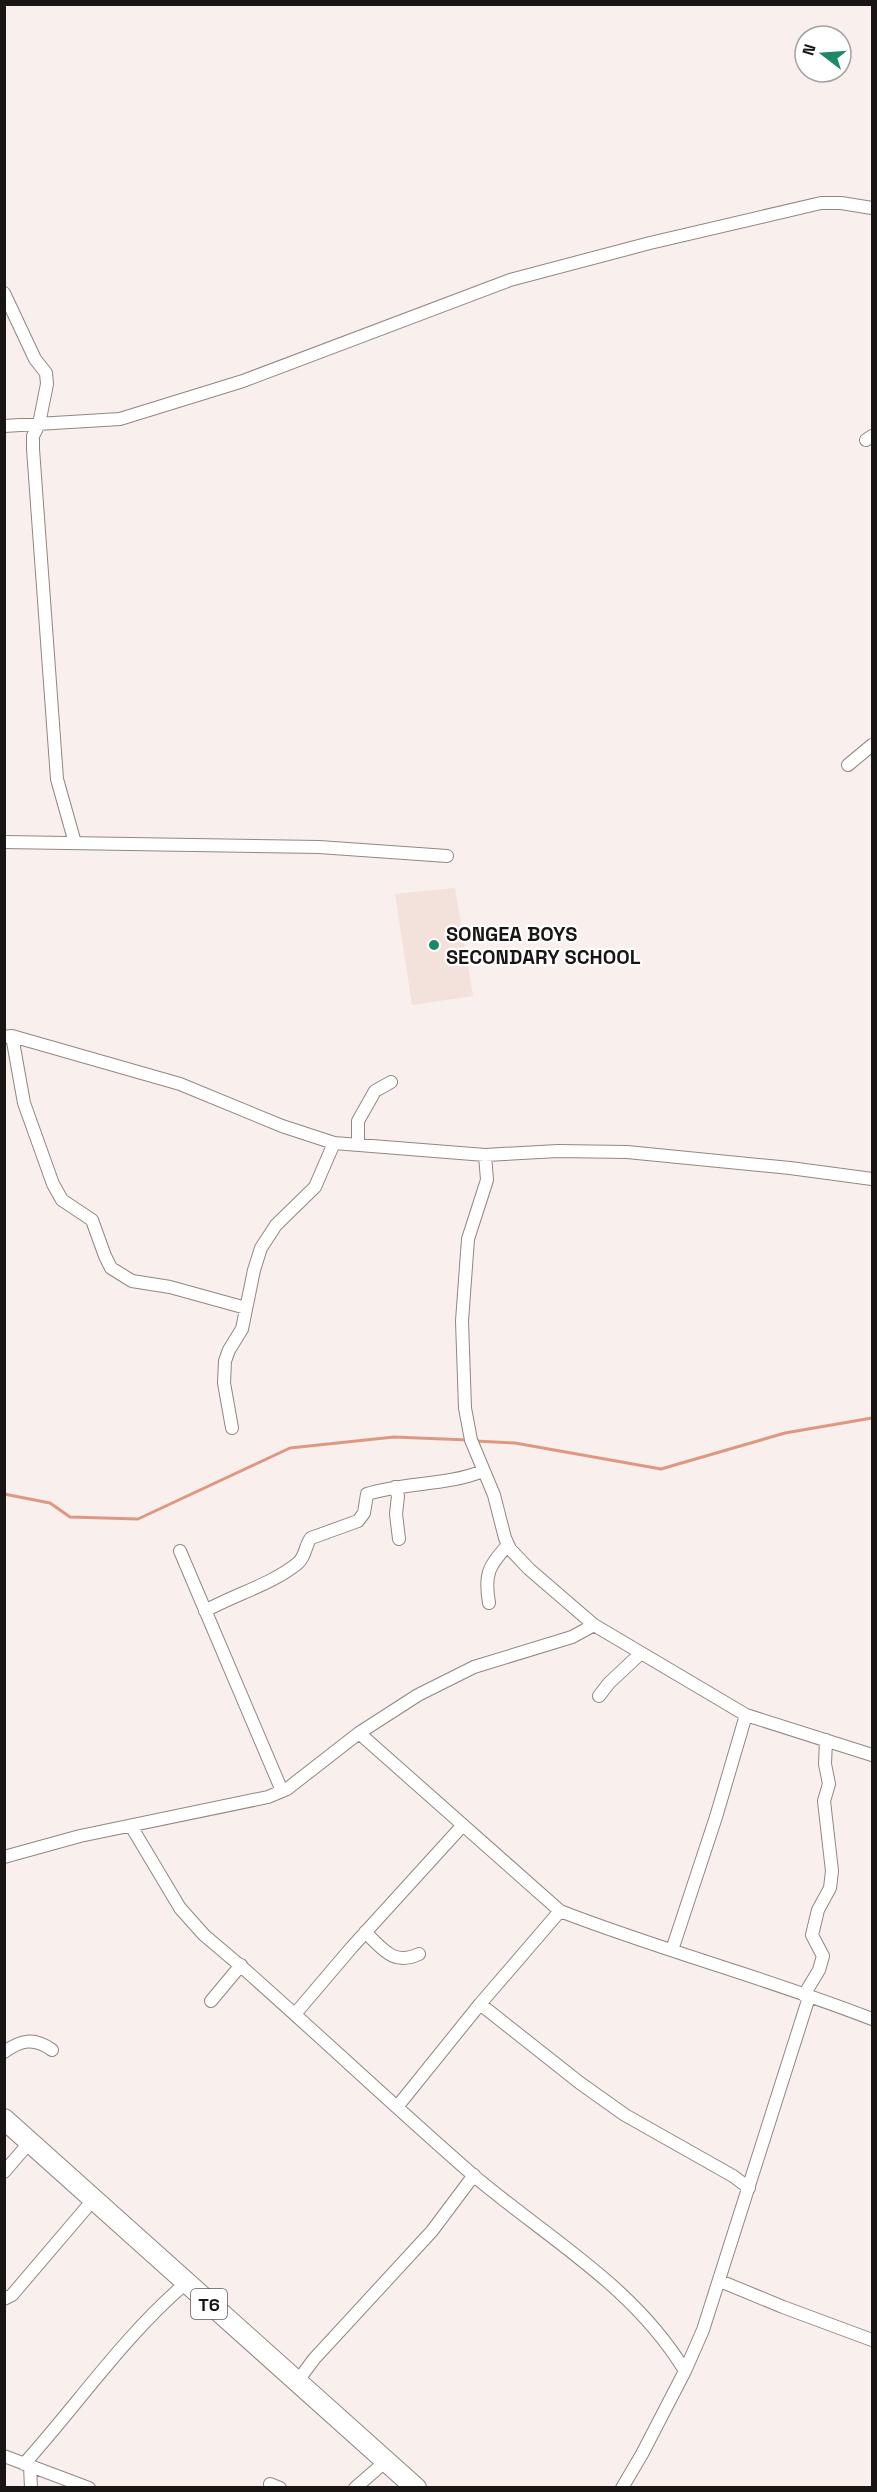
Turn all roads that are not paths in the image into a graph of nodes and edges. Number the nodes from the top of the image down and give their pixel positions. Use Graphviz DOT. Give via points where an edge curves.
graph roads {
  1 [pos="873,208"];
  2 [pos="4,293"];
  3 [pos="39,424"];
  4 [pos="4,426"];
  5 [pos="873,745"];
  6 [pos="848,765"];
  7 [pos="4,842"];
  8 [pos="75,843"];
  9 [pos="447,856"];
  10 [pos="8,1037"];
  11 [pos="391,1082"];
  12 [pos="334,1143"];
  13 [pos="358,1145"];
  14 [pos="485,1155"];
  15 [pos="873,1179"];
  16 [pos="246,1308"];
  17 [pos="232,1428"];
  18 [pos="483,1471"];
  19 [pos="395,1487"];
  20 [pos="399,1539"];
  21 [pos="508,1545"];
  22 [pos="180,1551"];
  23 [pos="489,1603"];
  24 [pos="205,1611"];
  25 [pos="594,1625"];
  26 [pos="640,1654"];
  27 [pos="599,1696"];
  28 [pos="746,1715"];
  29 [pos="359,1733"];
  30 [pos="826,1740"];
  31 [pos="873,1755"];
  32 [pos="282,1791"];
  33 [pos="464,1825"];
  34 [pos="131,1826"];
  35 [pos="4,1857"];
  36 [pos="560,1911"];
  37 [pos="365,1932"];
  38 [pos="672,1950"];
  39 [pos="419,1954"];
  40 [pos="241,1965"];
  41 [pos="806,1996"];
  42 [pos="211,2001"];
  43 [pos="480,2004"];
  44 [pos="296,2014"];
  45 [pos="873,2019"];
  46 [pos="52,2050"];
  47 [pos="4,2052"];
  48 [pos="397,2107"];
  49 [pos="4,2119"];
  50 [pos="29,2143"];
  51 [pos="4,2172"];
  52 [pos="474,2175"];
  53 [pos="749,2188"];
  54 [pos="93,2200"];
  55 [pos="720,2281"];
  56 [pos="186,2283"];
  57 [pos="4,2299"];
  58 [pos="873,2340"];
  59 [pos="685,2371"];
  60 [pos="297,2382"];
  61 [pos="4,2456"];
  62 [pos="386,2461"];
  63 [pos="27,2465"];
  64 [pos="31,2487"];
  65 [pos="89,2487"];
  66 [pos="356,2487"];
  67 [pos="416,2487"];
  68 [pos="622,2487"];
  1 -- 3 [label="street" via="821,204 574,263 510,280 167,406 120,419"];
  2 -- 3 [label="street" via="35,359 46,373 48,384"];
  3 -- 4 [label="street"];
  3 -- 8 [label="street" via="33,436 33,449 57,779"];
  5 -- 6 [label="street"];
  7 -- 8 [label="street"];
  8 -- 9 [label="street" via="319,848"];
  10 -- 12 [label="street" via="180,1084 302,1134"];
  10 -- 16 [label="street" via="24,1102 49,1175 62,1200 92,1220 111,1268 132,1281"];
  11 -- 13 [label="street" via="375,1091 358,1121"];
  12 -- 13 [label="street"];
  12 -- 16 [label="street" via="315,1187 276,1225 261,1248"];
  13 -- 14 [label="street"];
  14 -- 15 [label="street" via="558,1151 639,1153"];
  14 -- 18 [label="street" via="487,1180 468,1235 462,1321 465,1408 471,1440"];
  16 -- 17 [label="street" via="242,1329 225,1361 224,1383"];
  18 -- 19 [label="street" via="466,1478"];
  18 -- 21 [label="street"];
  19 -- 20 [label="street"];
  19 -- 24 [label="street" via="367,1494 364,1513 358,1521 311,1538 298,1562 262,1585"];
  21 -- 23 [label="street" via="489,1569"];
  21 -- 25 [label="street" via="529,1569"];
  22 -- 24 [label="street"];
  24 -- 32 [label="street"];
  25 -- 26 [label="street"];
  25 -- 29 [label="street" via="572,1637 474,1667 418,1695"];
  26 -- 27 [label="street"];
  26 -- 28 [label="street"];
  28 -- 30 [label="street"];
  28 -- 38 [label="street"];
  29 -- 32 [label="street"];
  29 -- 33 [label="street"];
  30 -- 31 [label="street"];
  30 -- 41 [label="street" via="829,1784 824,1801 832,1871 830,1888 812,1935 822,1951 822,1963"];
  32 -- 34 [label="street"];
  33 -- 36 [label="street"];
  33 -- 37 [label="street"];
  34 -- 35 [label="street"];
  34 -- 40 [label="street" via="180,1908 204,1935"];
  36 -- 38 [label="street"];
  36 -- 43 [label="street"];
  37 -- 39 [label="street" via="393,1957 402,1959"];
  37 -- 44 [label="street"];
  38 -- 41 [label="street"];
  40 -- 42 [label="street"];
  40 -- 44 [label="street"];
  41 -- 45 [label="street"];
  41 -- 53 [label="street"];
  43 -- 48 [label="street"];
  43 -- 53 [label="street" via="625,2115"];
  44 -- 48 [label="street"];
  46 -- 47 [label="street" via="35,2040"];
  48 -- 52 [label="street"];
  49 -- 50 [label="highway, T6"];
  50 -- 51 [label="street"];
  50 -- 54 [label="highway, T6"];
  52 -- 59 [label="street" via="612,2284 656,2327"];
  52 -- 60 [label="street" via="432,2231"];
  53 -- 55 [label="street"];
  54 -- 56 [label="highway, T6"];
  54 -- 57 [label="street" via="12,2295"];
  55 -- 58 [label="street"];
  55 -- 59 [label="street"];
  56 -- 60 [label="highway, T6"];
  56 -- 63 [label="street" via="87,2387"];
  59 -- 68 [label="street"];
  60 -- 62 [label="highway, T6"];
  61 -- 63 [label="street"];
  62 -- 66 [label="street"];
  62 -- 67 [label="highway, T6"];
  63 -- 64 [label="street"];
  63 -- 65 [label="street"];
}
